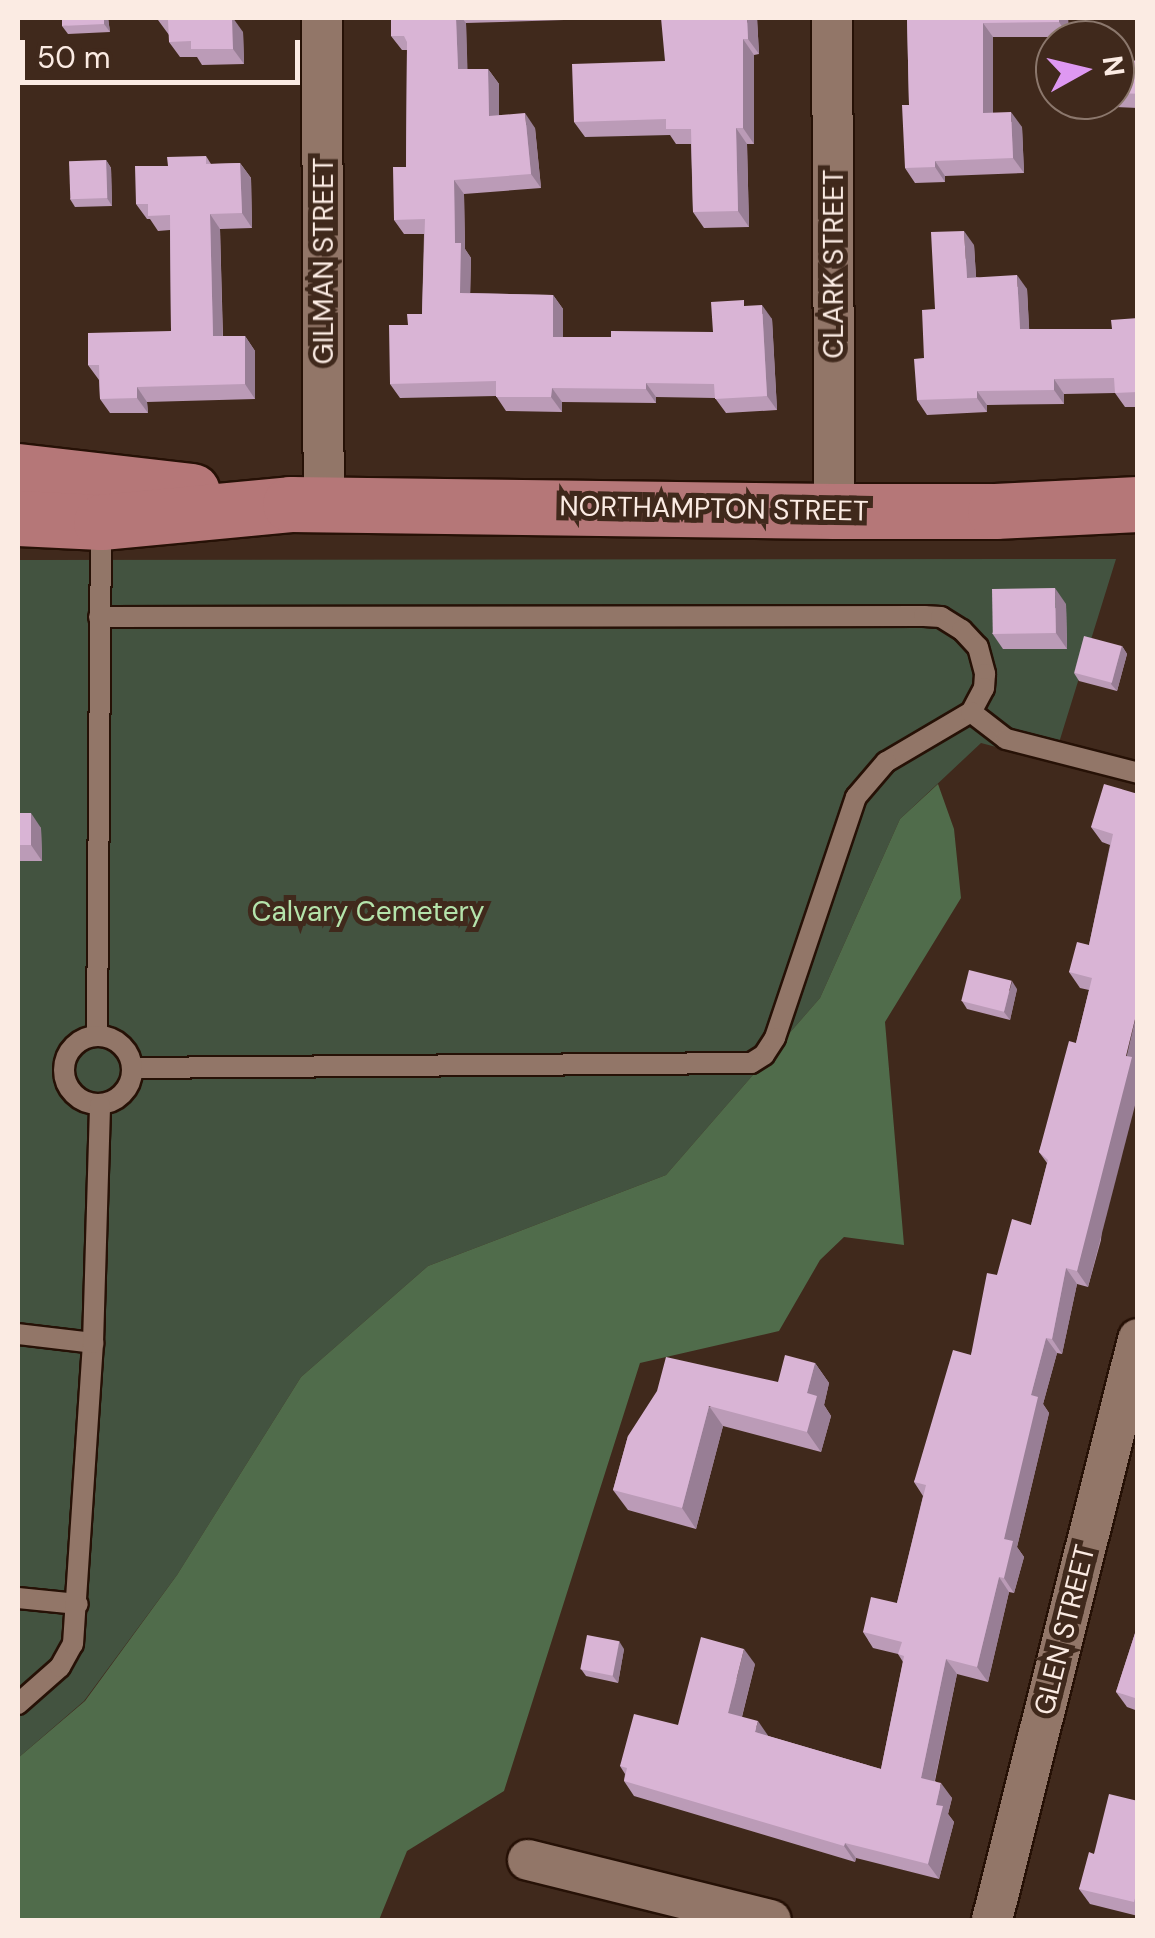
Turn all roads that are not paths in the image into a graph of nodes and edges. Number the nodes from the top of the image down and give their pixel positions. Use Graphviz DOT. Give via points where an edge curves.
graph roads {
  1 [pos="322,18"];
  2 [pos="832,18"];
  3 [pos="18,471"];
  4 [pos="307,504"];
  5 [pos="1138,504"];
  6 [pos="835,511"];
  7 [pos="18,518"];
  8 [pos="101,522"];
  9 [pos="99,617"];
  10 [pos="971,712"];
  11 [pos="1138,773"];
  12 [pos="97,1036"];
  13 [pos="133,1068"];
  14 [pos="100,1105"];
  15 [pos="18,1334"];
  16 [pos="1138,1339"];
  17 [pos="93,1343"];
  18 [pos="18,1598"];
  19 [pos="78,1604"];
  20 [pos="18,1704"];
  21 [pos="528,1860"];
  22 [pos="771,1920"];
  23 [pos="992,1920"];
  1 -- 4 [label="street, GILMAN STREET"];
  2 -- 6 [label="street, CLARK STREET"];
  3 -- 4 [label="main road, NORTHAMPTON STREET"];
  4 -- 6 [label="main road, NORTHAMPTON STREET"];
  4 -- 8 [label="main road, NORTHAMPTON STREET"];
  5 -- 6 [label="main road, NORTHAMPTON STREET"];
  7 -- 8 [label="main road, NORTHAMPTON STREET"];
  8 -- 9 [label="lane"];
  9 -- 10 [label="lane" via="941,617 962,630 983,660 984,688"];
  9 -- 12 [label="lane"];
  10 -- 11 [label="lane" via="1006,739"];
  10 -- 13 [label="lane" via="886,762 864,784 849,810 774,1038 751,1064"];
  12 -- 13 [label="lane" via="125,1049"];
  12 -- 14 [label="lane" via="76,1044 64,1074 73,1095"];
  13 -- 14 [label="lane" via="122,1096"];
  14 -- 17 [label="lane"];
  15 -- 17 [label="lane"];
  16 -- 23 [label="street, GLEN STREET"];
  17 -- 19 [label="lane"];
  18 -- 19 [label="lane"];
  19 -- 20 [label="lane" via="68,1656"];
  21 -- 22 [label="street"];
}
